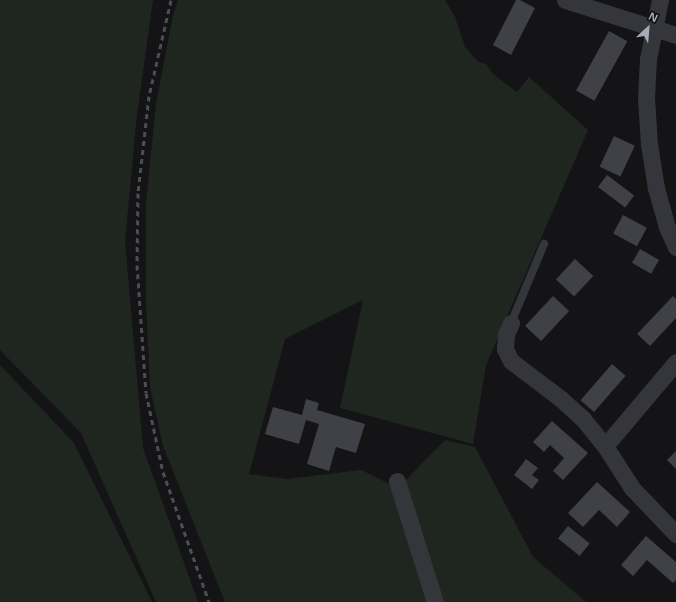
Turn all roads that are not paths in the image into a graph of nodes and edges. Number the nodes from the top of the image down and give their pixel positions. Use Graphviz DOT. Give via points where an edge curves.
graph roads {
  1 [pos="565,0"];
  2 [pos="660,0"];
  3 [pos="654,27"];
  4 [pos="676,35"];
  5 [pos="544,244"];
  6 [pos="676,247"];
  7 [pos="511,323"];
  8 [pos="676,362"];
  9 [pos="605,446"];
  10 [pos="397,481"];
  11 [pos="676,534"];
  12 [pos="435,602"];
  1 -- 3 [label="street"];
  2 -- 3 [label="street"];
  3 -- 4 [label="street"];
  3 -- 6 [label="street" via="646,90 649,144 656,188 667,227"];
  5 -- 7 [label="lane"];
  7 -- 9 [label="street" via="506,334 505,349 512,361 572,409"];
  8 -- 9 [label="street"];
  9 -- 11 [label="street" via="632,488"];
  10 -- 12 [label="street"];
}
